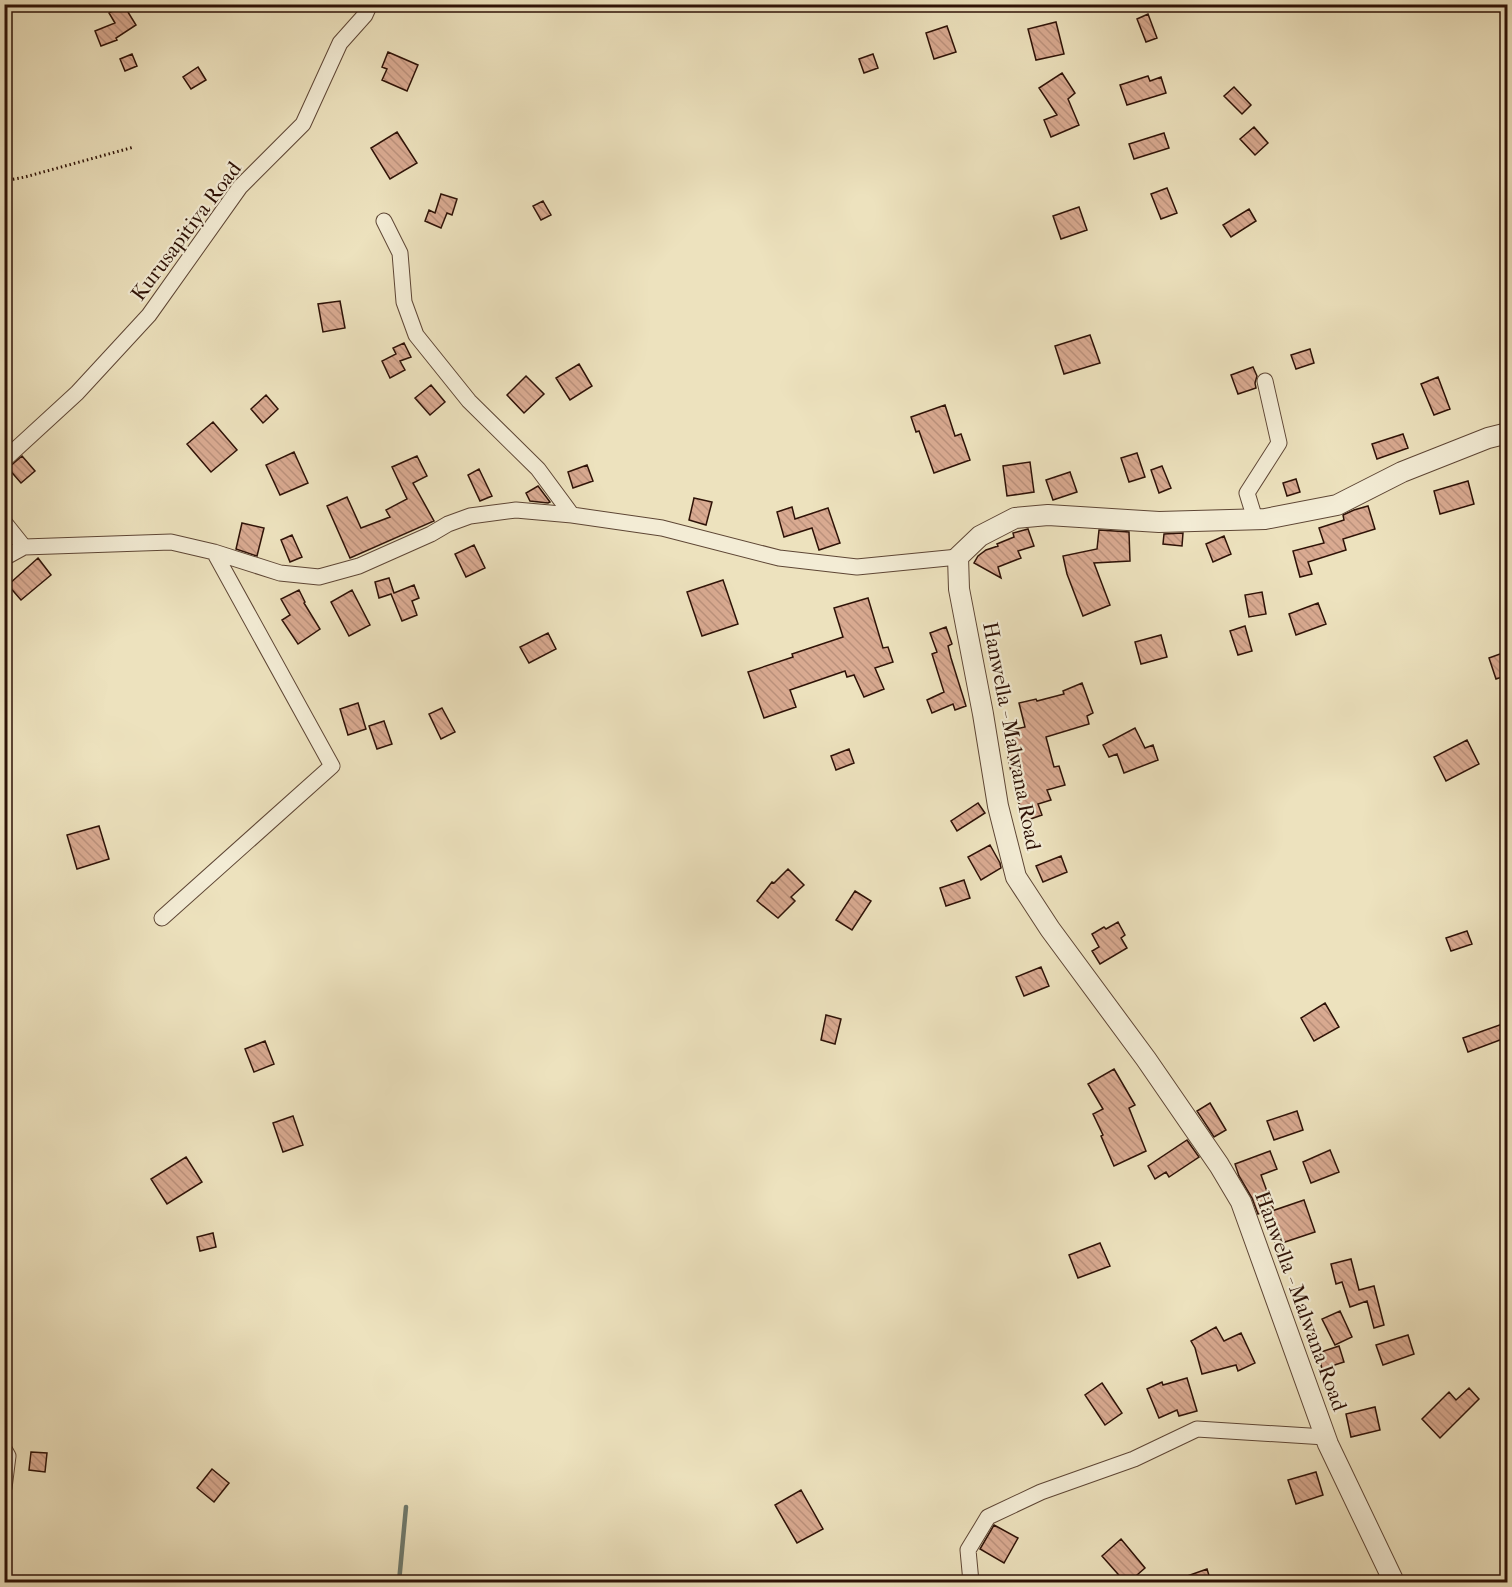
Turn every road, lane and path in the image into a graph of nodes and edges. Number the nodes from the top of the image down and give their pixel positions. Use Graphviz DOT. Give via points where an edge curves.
graph roads {
  1 [pos="370,4"];
  2 [pos="134,147"];
  3 [pos="4,181"];
  4 [pos="384,221"];
  5 [pos="1264,381"];
  6 [pos="1508,433"];
  7 [pos="4,460"];
  8 [pos="572,515"];
  9 [pos="1255,519"];
  10 [pos="4,522"];
  11 [pos="24,547"];
  12 [pos="214,552"];
  13 [pos="958,557"];
  14 [pos="4,558"];
  15 [pos="162,918"];
  16 [pos="1325,1437"];
  17 [pos="4,1449"];
  18 [pos="4,1488"];
  19 [pos="971,1582"];
  20 [pos="1394,1582"];
  1 -- 7 [label="street, Kurusapitiya Road" via="340,43 303,123 240,187 149,315 77,393"];
  2 -- 3 [label="path"];
  4 -- 8 [label="street" via="400,253 404,302 416,335 469,400 538,469"];
  5 -- 9 [label="street" via="1279,442 1246,493"];
  6 -- 9 [label="street" via="1402,472 1337,505"];
  8 -- 12 [label="street" via="516,510 470,516 359,566 319,577 280,573"];
  8 -- 13 [label="street" via="662,528 779,558 846,566"];
  9 -- 13 [label="street" via="1159,522 1048,515 1016,518 980,536"];
  10 -- 11 [label="street"];
  11 -- 12 [label="street" via="171,542"];
  11 -- 14 [label="street"];
  12 -- 15 [label="street" via="332,766"];
  13 -- 16 [label="street, Hanwella - Malwana Road" via="959,589 998,806 1017,877 1241,1202"];
  16 -- 19 [label="street" via="1197,1429 1134,1459 1041,1492 988,1516 968,1550"];
  16 -- 20 [label="street, Hanwella - Malwana Road"];
  17 -- 18 [label="street" via="8,1456"];
}
